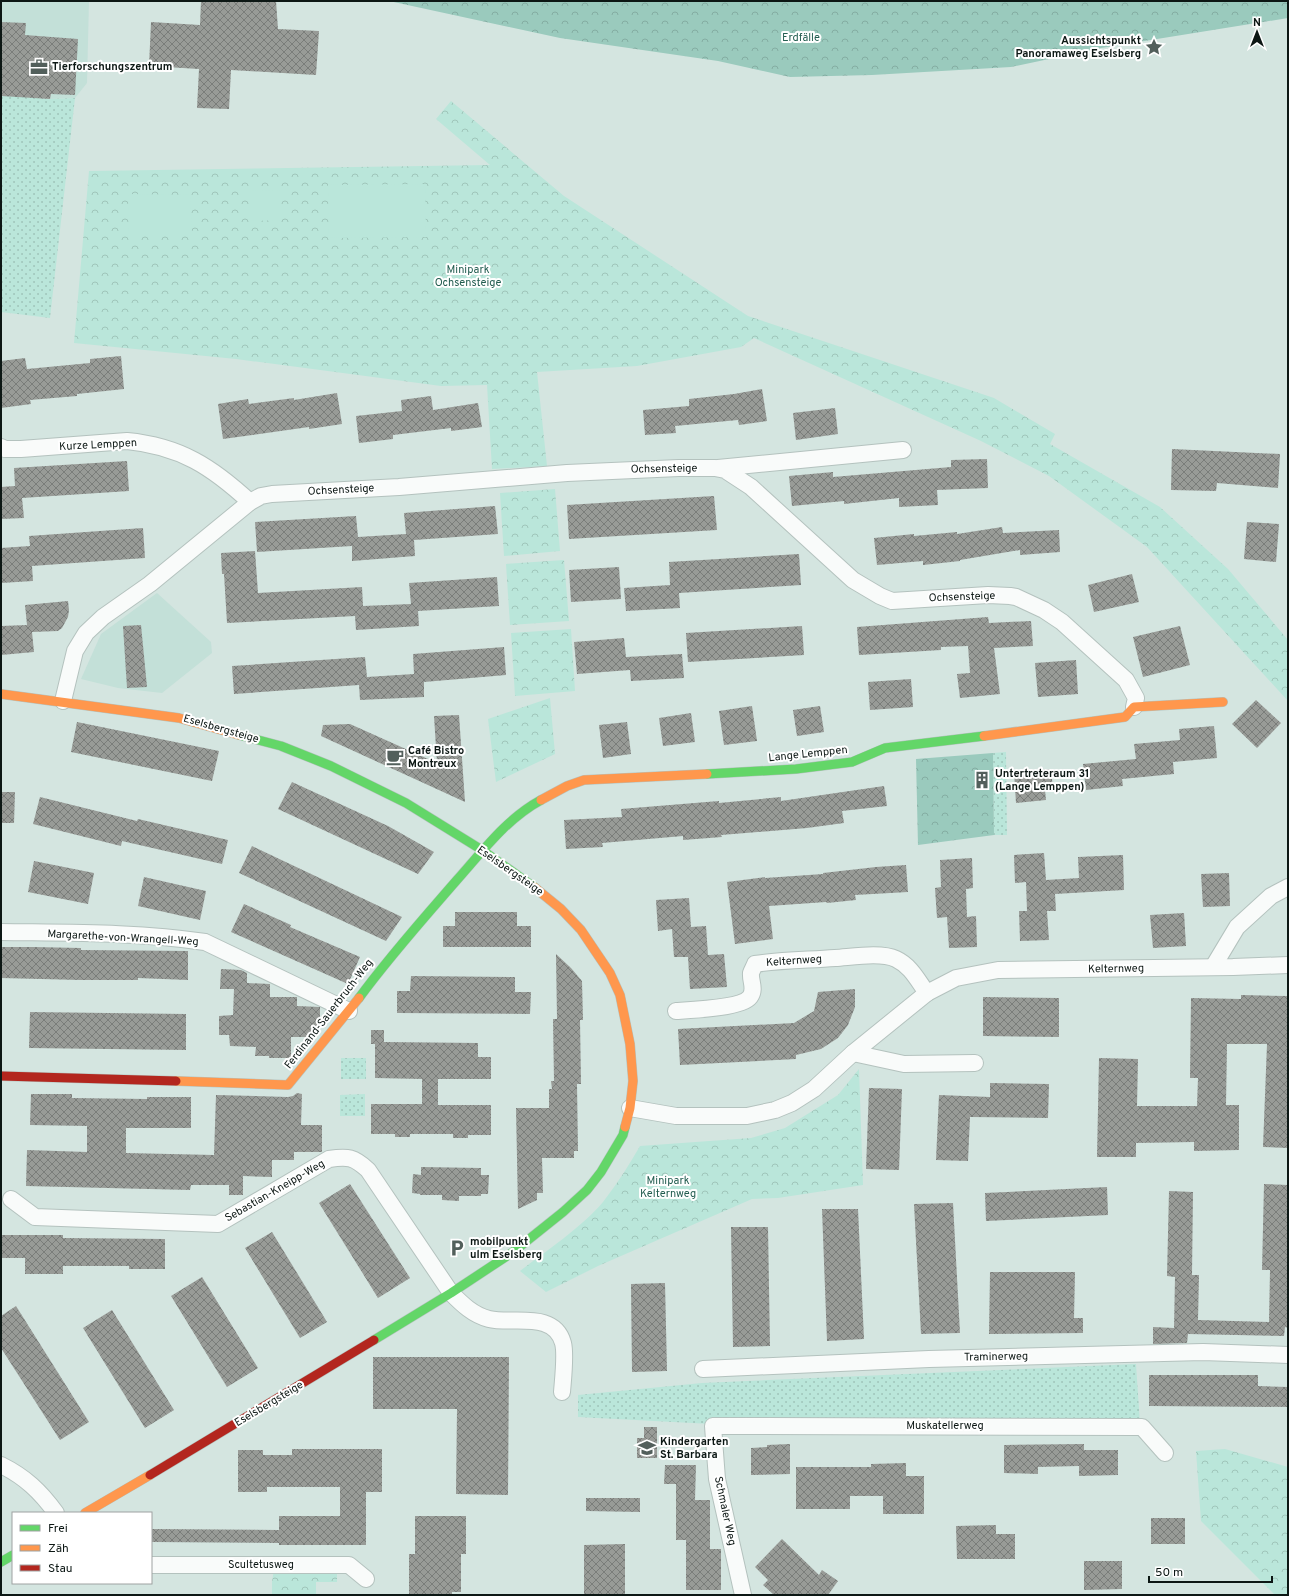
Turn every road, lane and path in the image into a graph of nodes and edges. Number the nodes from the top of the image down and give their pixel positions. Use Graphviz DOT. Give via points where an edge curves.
graph roads {
  1 [pos="1,447"];
  2 [pos="903,450"];
  3 [pos="715,468"];
  4 [pos="250,502"];
  5 [pos="1,694"];
  6 [pos="63,701"];
  7 [pos="1223,702"];
  8 [pos="1134,707"];
  9 [pos="482,850"];
  10 [pos="1288,887"];
  11 [pos="1,932"];
  12 [pos="1288,965"];
  13 [pos="1213,967"];
  14 [pos="927,993"];
  15 [pos="349,1011"];
  16 [pos="676,1011"];
  17 [pos="853,1053"];
  18 [pos="975,1063"];
  19 [pos="1,1076"];
  20 [pos="630,1108"];
  21 [pos="11,1199"];
  22 [pos="451,1293"];
  23 [pos="1288,1355"];
  24 [pos="703,1368"];
  25 [pos="562,1392"];
  26 [pos="712,1426"];
  27 [pos="1165,1453"];
  28 [pos="1,1465"];
  29 [pos="55,1512"];
  30 [pos="87,1512"];
  31 [pos="12,1556"];
  32 [pos="1,1562"];
  33 [pos="152,1565"];
  34 [pos="366,1579"];
  35 [pos="743,1595"];
  1 -- 4 [label="street, Kurze Lemppen" via="21,449 127,441 143,443 182,454 203,465 227,481"];
  2 -- 3 [label="street, Ochsensteige"];
  3 -- 4 [label="street, Ochsensteige" via="567,473 398,487 279,493 261,496"];
  3 -- 8 [label="street, Ochsensteige" via="726,470 751,487 853,580 880,596 892,601 984,595 1010,596 1044,610 1062,622 1126,680 1136,698"];
  4 -- 6 [label="street, Ochsensteige" via="86,633 75,651"];
  5 -- 6 [label="street, Eselsbergsteige"];
  6 -- 9 [label="street, Eselsbergsteige" via="179,718 281,746 330,766 406,803"];
  7 -- 8 [label="street"];
  8 -- 9 [label="street, Lange Lemppen" via="1125,717 885,748 852,762 796,770 584,780 528,807"];
  9 -- 15 [label="street, Ferdinand-Sauerbruch-Weg" via="387,960"];
  9 -- 20 [label="street, Eselsbergsteige" via="561,909 581,930 610,973 620,995 630,1044 633,1081"];
  10 -- 13 [label="street" via="1270,896 1237,927"];
  11 -- 15 [label="street, Margarethe-von-Wrangell-Weg" via="104,934 205,942"];
  12 -- 13 [label="street, Kelternweg"];
  13 -- 14 [label="street, Kelternweg" via="998,970 956,978"];
  14 -- 16 [label="street, Kelternweg" via="912,971 895,958 876,956 799,960 755,964 751,974 753,990 750,998 743,1002"];
  14 -- 17 [label="street, Kelternweg"];
  15 -- 19 [label="street, Ferdinand-Sauerbruch-Weg" via="288,1085"];
  17 -- 18 [label="street" via="904,1064"];
  17 -- 20 [label="street, Kelternweg" via="814,1089 775,1110 747,1116 676,1116"];
  20 -- 22 [label="street, Eselsbergsteige" via="628,1121 615,1148 587,1190 513,1252"];
  21 -- 22 [label="street, Sebastian-Kneipp-Weg" via="35,1217 218,1224 329,1159 353,1158 368,1170"];
  22 -- 25 [label="street" via="471,1311 490,1320 542,1322 556,1330 563,1342"];
  22 -- 30 [label="street, Eselsbergsteige"];
  23 -- 24 [label="street, Traminerweg" via="1203,1352"];
  26 -- 27 [label="street, Muskatellerweg" via="1142,1427"];
  26 -- 35 [label="street, Schmaler Weg" via="717,1479"];
  28 -- 29 [label="street" via="32,1484"];
  31 -- 32 [label="street"];
  33 -- 34 [label="street, Scultetusweg" via="349,1565"];
}
